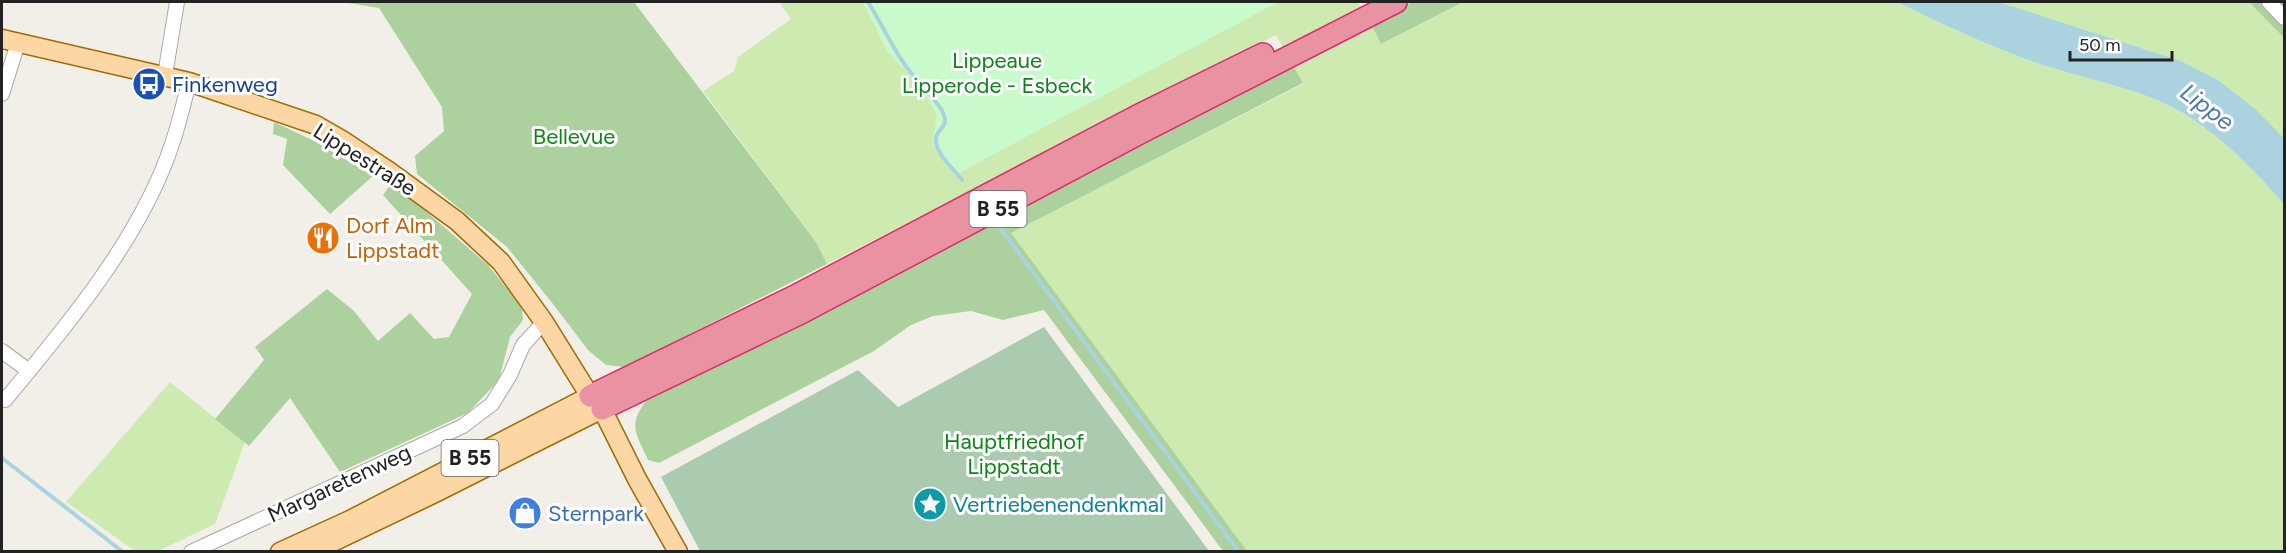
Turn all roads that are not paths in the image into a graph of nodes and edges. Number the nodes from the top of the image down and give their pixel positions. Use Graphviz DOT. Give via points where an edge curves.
graph roads {
  1 [pos="177,2"];
  2 [pos="1395,2"];
  3 [pos="2269,2"];
  4 [pos="1370,6"];
  5 [pos="2284,18"];
  6 [pos="10,41"];
  7 [pos="165,75"];
  8 [pos="189,82"];
  9 [pos="2,94"];
  10 [pos="544,322"];
  11 [pos="2,351"];
  12 [pos="30,371"];
  13 [pos="5,400"];
  14 [pos="596,402"];
  15 [pos="191,552"];
  16 [pos="280,552"];
  17 [pos="312,552"];
  18 [pos="678,552"];
  1 -- 7 [label="street"];
  2 -- 4 [label="highway, B 55"];
  3 -- 5 [label="street"];
  4 -- 14 [label="highway, B 55" via="798,305"];
  6 -- 7 [label="main road, Lippestraße"];
  6 -- 9 [label="street"];
  7 -- 8 [label="main road, Lippestraße"];
  8 -- 10 [label="main road, Lippestraße" via="316,125 390,172 457,221 501,262"];
  8 -- 12 [label="street" via="172,145 149,197 88,296"];
  10 -- 14 [label="main road, Lippestraße"];
  10 -- 15 [label="street, Margaretenweg" via="523,345 492,404 463,426"];
  11 -- 12 [label="street"];
  12 -- 13 [label="street"];
  14 -- 16 [label="main road, B 55"];
  14 -- 17 [label="main road, B 55" via="437,492"];
  14 -- 18 [label="main road, Lippestraße"];
}
